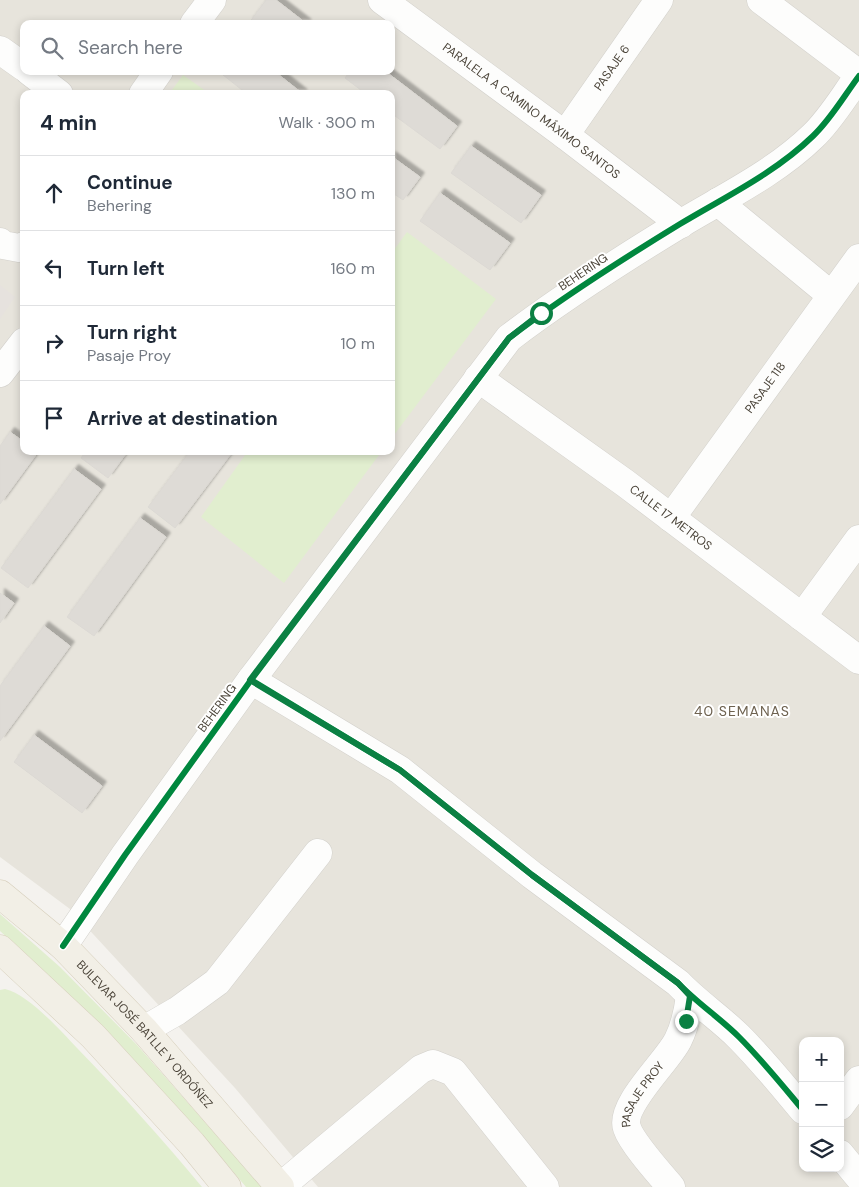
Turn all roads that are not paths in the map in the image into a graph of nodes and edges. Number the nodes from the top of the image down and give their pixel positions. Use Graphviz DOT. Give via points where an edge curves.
graph roads {
  1 [pos="659,0"];
  2 [pos="761,0"];
  3 [pos="395,4"];
  4 [pos="0,50"];
  5 [pos="20,65"];
  6 [pos="34,75"];
  7 [pos="157,75"];
  8 [pos="859,75"];
  9 [pos="53,90"];
  10 [pos="146,90"];
  11 [pos="565,136"];
  12 [pos="718,202"];
  13 [pos="681,224"];
  14 [pos="859,258"];
  15 [pos="831,295"];
  16 [pos="20,347"];
  17 [pos="0,373"];
  18 [pos="478,378"];
  19 [pos="671,518"];
  20 [pos="859,539"];
  21 [pos="802,617"];
  22 [pos="859,660"];
  23 [pos="250,680"];
  24 [pos="318,853"];
  25 [pos="0,894"];
  26 [pos="63,946"];
  27 [pos="2,955"];
  28 [pos="690,996"];
  29 [pos="727,1026"];
  30 [pos="144,1030"];
  31 [pos="678,1042"];
  32 [pos="859,1080"];
  33 [pos="844,1101"];
  34 [pos="799,1105"];
  35 [pos="844,1159"];
  36 [pos="859,1177"];
  37 [pos="227,1187"];
  38 [pos="280,1187"];
  39 [pos="546,1187"];
  40 [pos="670,1187"];
  1 -- 11 [label="street, PASAJE 6"];
  2 -- 8 [label="street"];
  3 -- 11 [label="street, PARALELA A CAMINO MÁXIMO SANTOS"];
  4 -- 5 [label="street"];
  6 -- 9 [label="street"];
  7 -- 10 [label="street"];
  8 -- 12 [label="street, BEHERING" via="814,136 788,157"];
  11 -- 13 [label="street, PARALELA A CAMINO MÁXIMO SANTOS"];
  12 -- 13 [label="street, BEHERING"];
  12 -- 15 [label="street"];
  13 -- 18 [label="street, BEHERING" via="541,313 509,338"];
  14 -- 15 [label="street, PASAJE 118"];
  15 -- 19 [label="street, PASAJE 118"];
  16 -- 17 [label="street"];
  18 -- 19 [label="street, CALLE 17 METROS"];
  18 -- 23 [label="street, BEHERING"];
  19 -- 21 [label="street, CALLE 17 METROS"];
  20 -- 21 [label="street"];
  21 -- 22 [label="street, CALLE 17 METROS"];
  23 -- 26 [label="street, BEHERING"];
  23 -- 28 [label="street" via="400,770 532,875 678,983"];
  24 -- 30 [label="street" via="217,982"];
  25 -- 26 [label="main road, BULEVAR JOSÉ BATLLE Y ORDÓÑEZ"];
  26 -- 30 [label="main road, BULEVAR JOSÉ BATLLE Y ORDÓÑEZ"];
  27 -- 37 [label="main road" via="93,1036"];
  28 -- 29 [label="street"];
  28 -- 31 [label="street, PASAJE PROY"];
  29 -- 31 [label="street" via="695,1030"];
  29 -- 34 [label="street"];
  30 -- 38 [label="main road, BULEVAR JOSÉ BATLLE Y ORDÓÑEZ"];
  31 -- 40 [label="street, PASAJE PROY" via="635,1098 627,1113 626,1127"];
  32 -- 33 [label="street"];
  35 -- 36 [label="street"];
  38 -- 39 [label="street" via="421,1069 433,1064 453,1072"];
}
